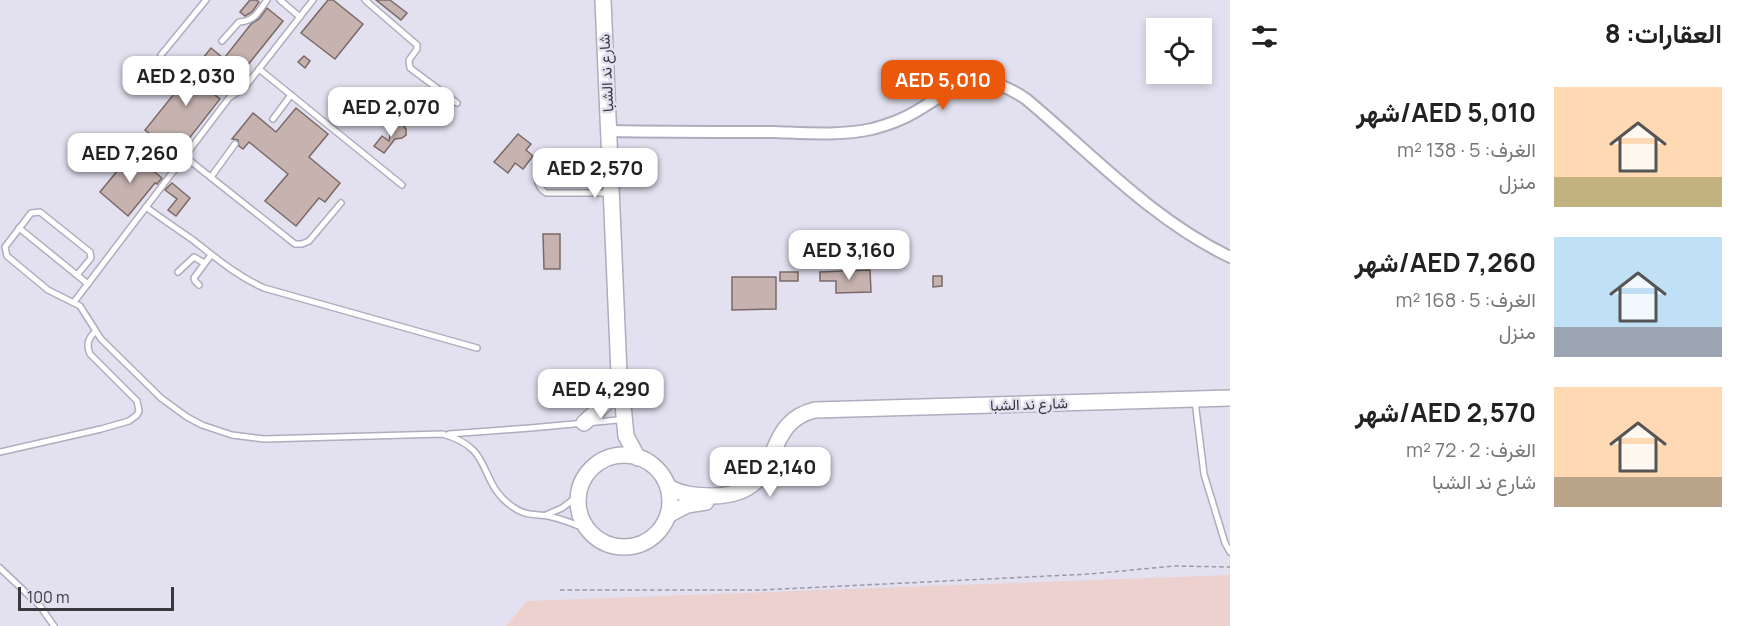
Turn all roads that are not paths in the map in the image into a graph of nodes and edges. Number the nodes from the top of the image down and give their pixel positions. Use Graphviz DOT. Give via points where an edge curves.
graph roads {
  1 [pos="206,0"];
  2 [pos="267,0"];
  3 [pos="280,0"];
  4 [pos="313,0"];
  5 [pos="364,0"];
  6 [pos="603,0"];
  7 [pos="300,16"];
  8 [pos="222,41"];
  9 [pos="161,55"];
  10 [pos="259,69"];
  11 [pos="212,80"];
  12 [pos="232,95"];
  13 [pos="291,95"];
  14 [pos="457,103"];
  15 [pos="273,119"];
  16 [pos="609,131"];
  17 [pos="140,136"];
  18 [pos="235,144"];
  19 [pos="541,154"];
  20 [pos="184,156"];
  21 [pos="178,166"];
  22 [pos="211,177"];
  23 [pos="402,185"];
  24 [pos="611,193"];
  25 [pos="341,203"];
  26 [pos="146,207"];
  27 [pos="19,228"];
  28 [pos="211,255"];
  29 [pos="1230,256"];
  30 [pos="204,263"];
  31 [pos="178,272"];
  32 [pos="76,275"];
  33 [pos="88,284"];
  34 [pos="199,285"];
  35 [pos="74,302"];
  36 [pos="96,332"];
  37 [pos="477,348"];
  38 [pos="620,382"];
  39 [pos="620,398"];
  40 [pos="1230,398"];
  41 [pos="1194,399"];
  42 [pos="828,410"];
  43 [pos="618,420"];
  44 [pos="584,423"];
  45 [pos="442,434"];
  46 [pos="0,452"];
  47 [pos="638,458"];
  48 [pos="607,459"];
  49 [pos="668,487"];
  50 [pos="578,496"];
  51 [pos="544,515"];
  52 [pos="668,515"];
  53 [pos="588,530"];
  54 [pos="1230,552"];
  55 [pos="0,568"];
  56 [pos="54,626"];
  1 -- 9 [label="lane"];
  2 -- 8 [label="lane" via="252,19 239,22"];
  3 -- 7 [label="lane"];
  4 -- 7 [label="lane"];
  5 -- 14 [label="lane" via="417,45 409,60 410,68"];
  6 -- 16 [label="main road, شارع ند الشبا"];
  7 -- 10 [label="lane"];
  10 -- 12 [label="lane" via="245,87"];
  10 -- 13 [label="lane"];
  11 -- 12 [label="lane"];
  12 -- 20 [label="lane"];
  13 -- 15 [label="lane"];
  13 -- 23 [label="lane"];
  16 -- 24 [label="main road, شارع ند الشبا"];
  16 -- 29 [label="street" via="823,133 870,129 913,113 958,86 986,82 1026,99 1171,223"];
  17 -- 21 [label="lane"];
  18 -- 22 [label="lane"];
  19 -- 24 [label="lane" via="537,180 546,193"];
  20 -- 21 [label="lane"];
  20 -- 22 [label="lane"];
  21 -- 26 [label="lane"];
  22 -- 25 [label="lane" via="295,244 309,241"];
  24 -- 38 [label="main road, شارع ند الشبا"];
  26 -- 28 [label="lane"];
  26 -- 33 [label="lane"];
  27 -- 32 [label="lane"];
  27 -- 32 [label="lane" via="34,212 40,212 90,252 91,258"];
  27 -- 35 [label="lane" via="6,244 7,256 53,294"];
  28 -- 30 [label="lane"];
  28 -- 37 [label="lane" via="264,288"];
  30 -- 31 [label="lane" via="194,257"];
  30 -- 34 [label="lane" via="194,278"];
  32 -- 33 [label="lane"];
  33 -- 35 [label="lane"];
  35 -- 36 [label="lane"];
  36 -- 45 [label="lane" via="161,398 187,417 217,431 264,439"];
  36 -- 46 [label="lane" via="88,344 90,354 137,401 137,415 116,425"];
  38 -- 39 [label="main road, شارع ند الشبا"];
  38 -- 44 [label="main road" via="609,400"];
  39 -- 43 [label="main road, شارع ند الشبا"];
  39 -- 47 [label="main road, شارع ند الشبا" via="626,436"];
  40 -- 41 [label="main road, شارع ند الشبا"];
  41 -- 42 [label="main road, شارع ند الشبا"];
  41 -- 54 [label="lane" via="1204,474"];
  42 -- 49 [label="main road, شارع ند الشبا" via="805,413 789,424 764,472 740,491 695,496"];
  42 -- 52 [label="main road, شارع ند الشبا" via="800,422 790,431 771,472 756,489 735,499 687,505"];
  43 -- 44 [label="lane"];
  43 -- 48 [label="main road, شارع ند الشبا" via="615,447"];
  44 -- 45 [label="lane"];
  45 -- 51 [label="lane" via="475,450 494,490 507,503 529,515"];
  47 -- 48 [label="main road" via="622,455"];
  47 -- 49 [label="main road" via="657,469"];
  48 -- 50 [label="main road" via="590,471"];
  49 -- 52 [label="main road"];
  50 -- 51 [label="lane"];
  50 -- 53 [label="main road" via="581,518"];
  51 -- 53 [label="lane"];
  52 -- 53 [label="main road" via="651,538 631,546 604,542"];
  55 -- 56 [label="lane" via="40,606"];
}
